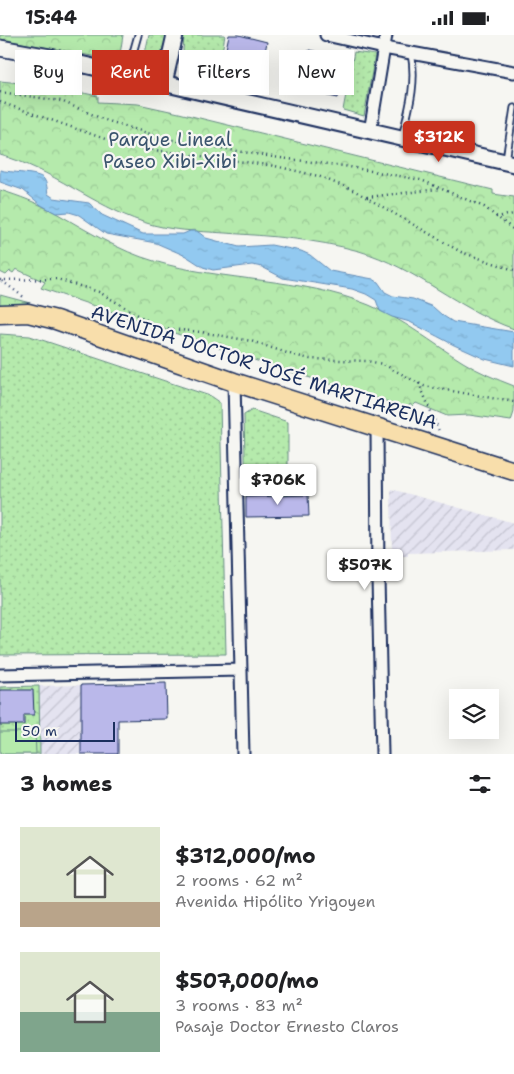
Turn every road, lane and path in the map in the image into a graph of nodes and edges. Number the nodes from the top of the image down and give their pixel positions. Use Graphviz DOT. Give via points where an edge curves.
graph roads {
  1 [pos="138,35"];
  2 [pos="175,35"];
  3 [pos="326,35"];
  4 [pos="386,35"];
  5 [pos="0,48"];
  6 [pos="384,48"];
  7 [pos="134,50"];
  8 [pos="411,53"];
  9 [pos="169,61"];
  10 [pos="92,66"];
  11 [pos="514,72"];
  12 [pos="169,84"];
  13 [pos="0,92"];
  14 [pos="0,102"];
  15 [pos="514,107"];
  16 [pos="370,132"];
  17 [pos="401,139"];
  18 [pos="511,147"];
  19 [pos="510,163"];
  20 [pos="442,189"];
  21 [pos="366,197"];
  22 [pos="514,214"];
  23 [pos="496,217"];
  24 [pos="514,230"];
  25 [pos="514,270"];
  26 [pos="0,280"];
  27 [pos="27,299"];
  28 [pos="0,313"];
  29 [pos="234,382"];
  30 [pos="419,383"];
  31 [pos="514,403"];
  32 [pos="377,428"];
  33 [pos="442,439"];
  34 [pos="514,471"];
  35 [pos="241,670"];
  36 [pos="0,675"];
  37 [pos="243,754"];
  38 [pos="382,754"];
  1 -- 7 [label="lane"];
  2 -- 9 [label="main road"];
  3 -- 6 [label="street"];
  4 -- 6 [label="street"];
  5 -- 10 [label="main road"];
  6 -- 8 [label="street"];
  6 -- 16 [label="street"];
  8 -- 11 [label="street"];
  8 -- 17 [label="lane" via="414,69 412,91"];
  12 -- 16 [label="main road"];
  13 -- 20 [label="path" via="61,101 104,120 167,139 421,180"];
  14 -- 21 [label="path" via="125,146 275,166 318,176"];
  15 -- 18 [label="lane"];
  16 -- 17 [label="main road"];
  17 -- 19 [label="main road"];
  18 -- 19 [label="lane"];
  20 -- 21 [label="path"];
  20 -- 23 [label="path" via="484,207"];
  21 -- 25 [label="path" via="461,252"];
  22 -- 23 [label="path"];
  23 -- 24 [label="path"];
  26 -- 27 [label="path"];
  26 -- 30 [label="path" via="57,279 98,292 160,328 251,341 310,359 383,364"];
  28 -- 29 [label="main road, AVENIDA DOCTOR JOSÉ MARTIARENA" via="28,313 56,320"];
  29 -- 32 [label="main road, AVENIDA DOCTOR JOSÉ MARTIARENA"];
  29 -- 35 [label="street"];
  30 -- 31 [label="path"];
  30 -- 33 [label="path"];
  32 -- 34 [label="main road, AVENIDA DOCTOR JOSÉ MARTIARENA"];
  32 -- 38 [label="street"];
  35 -- 36 [label="street"];
  35 -- 37 [label="street"];
}
